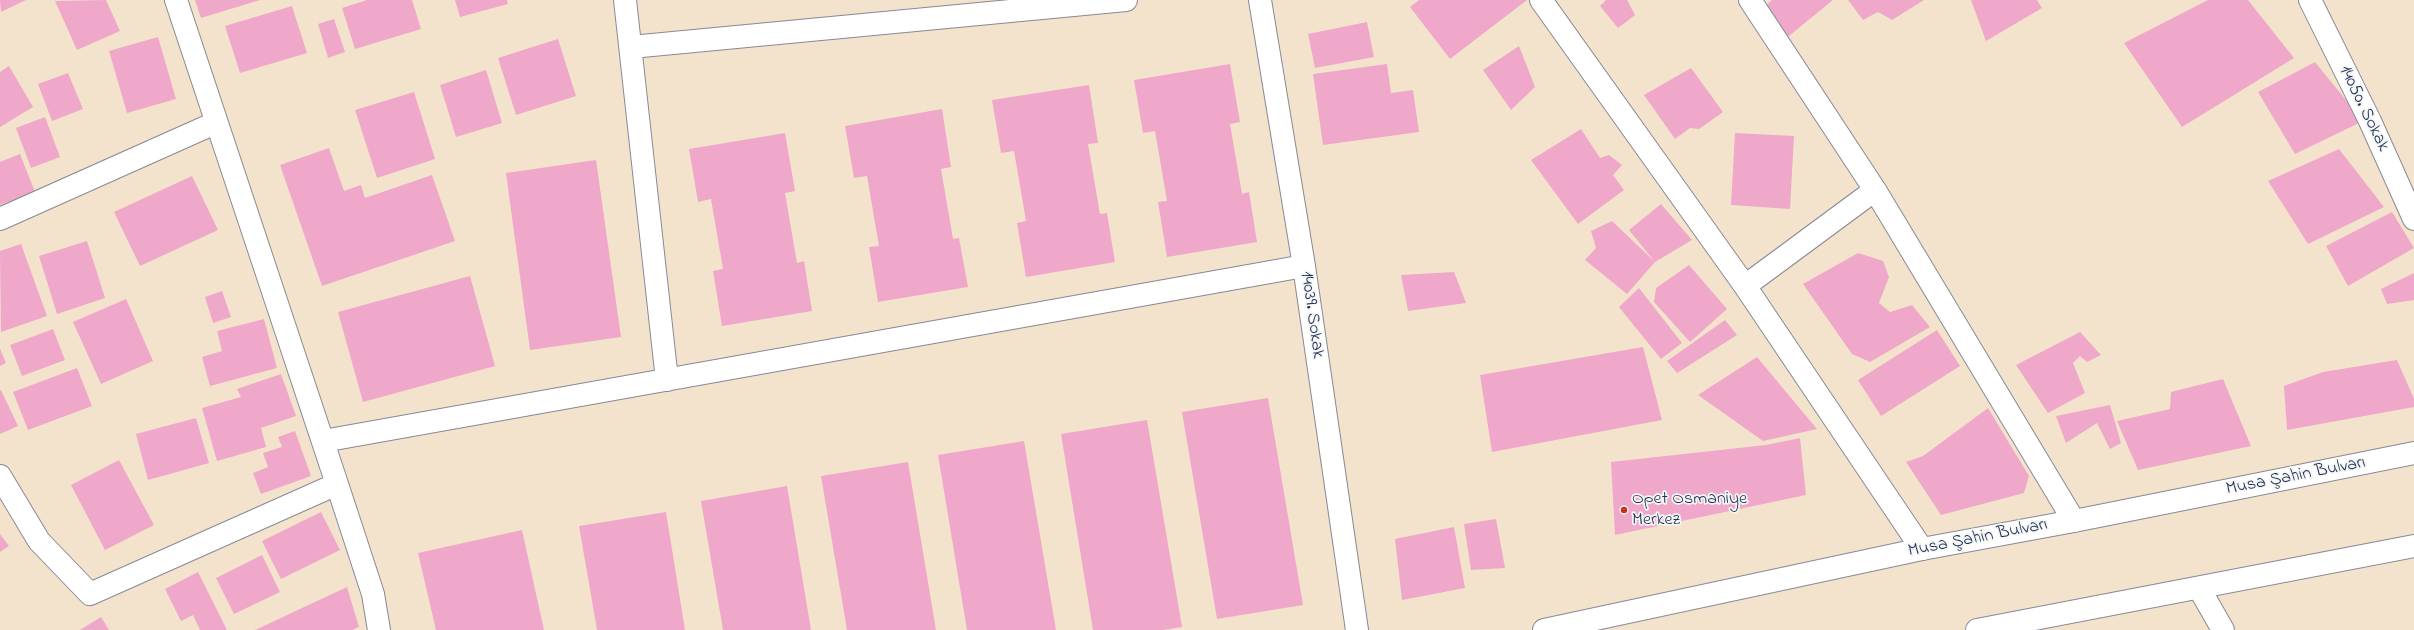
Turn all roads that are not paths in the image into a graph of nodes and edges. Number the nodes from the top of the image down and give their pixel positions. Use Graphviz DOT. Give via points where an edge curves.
graph roads {
  1 [pos="176,0"];
  2 [pos="625,0"];
  3 [pos="1126,0"];
  4 [pos="1260,0"];
  5 [pos="1541,0"];
  6 [pos="1750,0"];
  7 [pos="2310,0"];
  8 [pos="631,47"];
  9 [pos="215,123"];
  10 [pos="1875,190"];
  11 [pos="0,219"];
  12 [pos="2414,219"];
  13 [pos="1304,266"];
  14 [pos="1745,286"];
  15 [pos="666,380"];
  16 [pos="323,441"];
  17 [pos="2414,453"];
  18 [pos="0,476"];
  19 [pos="337,484"];
  20 [pos="2074,521"];
  21 [pos="2414,546"];
  22 [pos="1922,549"];
  23 [pos="2199,588"];
  24 [pos="379,630"];
  25 [pos="1357,630"];
  26 [pos="1544,630"];
  27 [pos="1977,630"];
  28 [pos="2223,630"];
  1 -- 9 [label="street"];
  2 -- 8 [label="street"];
  3 -- 8 [label="street"];
  4 -- 13 [label="street, 14039. Sokak"];
  5 -- 14 [label="street"];
  6 -- 10 [label="street"];
  7 -- 12 [label="street, 14050. Sokak" via="2370,121"];
  8 -- 15 [label="street"];
  9 -- 11 [label="street"];
  9 -- 16 [label="street"];
  10 -- 14 [label="street"];
  10 -- 20 [label="street"];
  13 -- 15 [label="street"];
  13 -- 25 [label="street, 14039. Sokak"];
  14 -- 22 [label="street"];
  15 -- 16 [label="street"];
  16 -- 19 [label="street"];
  17 -- 20 [label="street, Musa Şahin Bulvarı"];
  18 -- 19 [label="street" via="39,541 90,594"];
  19 -- 24 [label="street" via="372,594"];
  20 -- 22 [label="street, Musa Şahin Bulvarı"];
  21 -- 23 [label="street"];
  22 -- 26 [label="street, Musa Şahin Bulvarı"];
  23 -- 27 [label="street"];
  23 -- 28 [label="street"];
}
